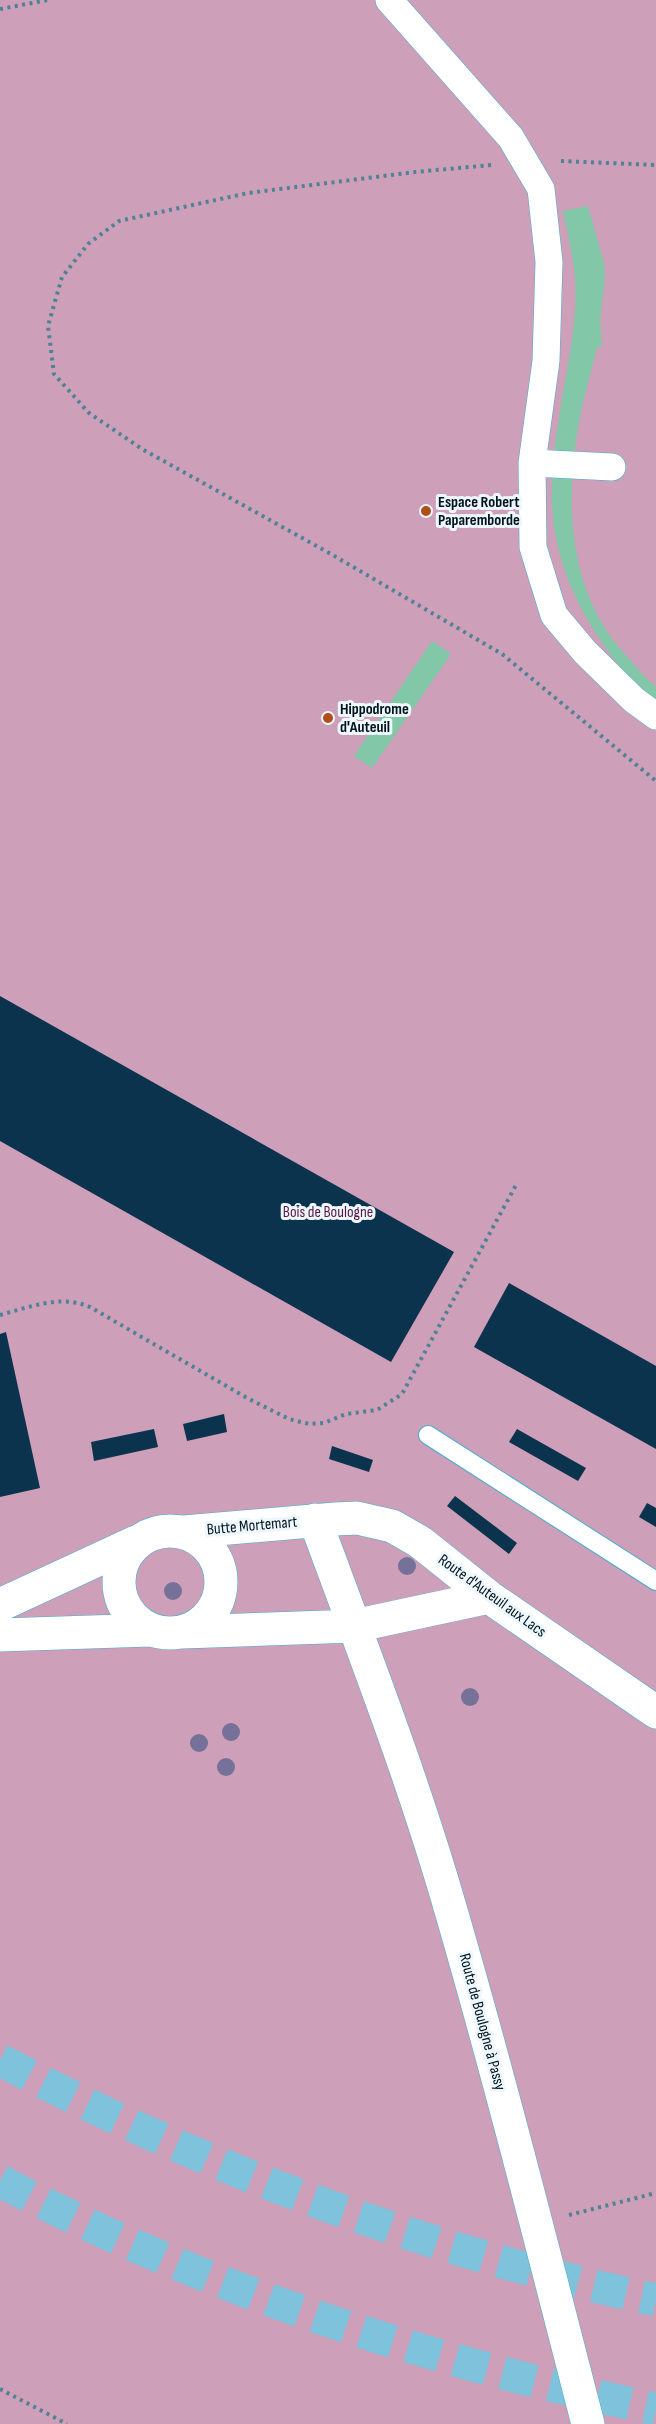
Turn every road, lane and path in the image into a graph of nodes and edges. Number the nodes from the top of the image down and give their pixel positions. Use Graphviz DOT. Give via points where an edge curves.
graph roads {
  1 [pos="48,0"];
  2 [pos="389,0"];
  3 [pos="0,9"];
  4 [pos="525,162"];
  5 [pos="656,165"];
  6 [pos="532,463"];
  7 [pos="612,467"];
  8 [pos="656,716"];
  9 [pos="656,781"];
  10 [pos="516,1185"];
  11 [pos="0,1315"];
  12 [pos="429,1435"];
  13 [pos="315,1520"];
  14 [pos="184,1532"];
  15 [pos="136,1542"];
  16 [pos="656,1581"];
  17 [pos="489,1598"];
  18 [pos="0,1605"];
  19 [pos="354,1626"];
  20 [pos="150,1630"];
  21 [pos="183,1632"];
  22 [pos="0,1635"];
  23 [pos="656,1712"];
  24 [pos="656,2193"];
  25 [pos="537,2223"];
  26 [pos="0,2389"];
  27 [pos="67,2424"];
  28 [pos="588,2424"];
  1 -- 3 [label="path"];
  2 -- 4 [label="street" via="511,138"];
  4 -- 5 [label="path"];
  4 -- 6 [label="street" via="541,189 549,262 546,361"];
  4 -- 9 [label="path" via="248,193 119,221 88,244 62,278 48,326 54,374 89,413 142,449 502,654"];
  6 -- 7 [label="street"];
  6 -- 8 [label="street" via="533,547 554,615 585,652"];
  10 -- 11 [label="path" via="402,1394 377,1410 314,1424 289,1419 75,1301"];
  12 -- 16 [label="lane"];
  13 -- 14 [label="street, Butte Mortemart"];
  13 -- 17 [label="street, Route d'Auteuil aux Lacs" via="357,1518 392,1526 420,1542"];
  13 -- 19 [label="street, Butte Mortemart"];
  14 -- 15 [label="street, Butte Mortemart" via="167,1530"];
  14 -- 21 [label="street, Butte Mortemart" via="211,1551 222,1583 210,1614"];
  15 -- 18 [label="street, Butte Mortemart"];
  15 -- 20 [label="street" via="119,1572 119,1590 135,1621"];
  17 -- 19 [label="street"];
  17 -- 23 [label="street, Route d'Auteuil aux Lacs"];
  19 -- 21 [label="street"];
  19 -- 25 [label="street, Route de Boulogne à Passy" via="452,1913"];
  20 -- 21 [label="street" via="166,1634"];
  20 -- 22 [label="street"];
  24 -- 25 [label="path"];
  25 -- 28 [label="street, Route de Boulogne à Passy"];
  26 -- 27 [label="path"];
}
